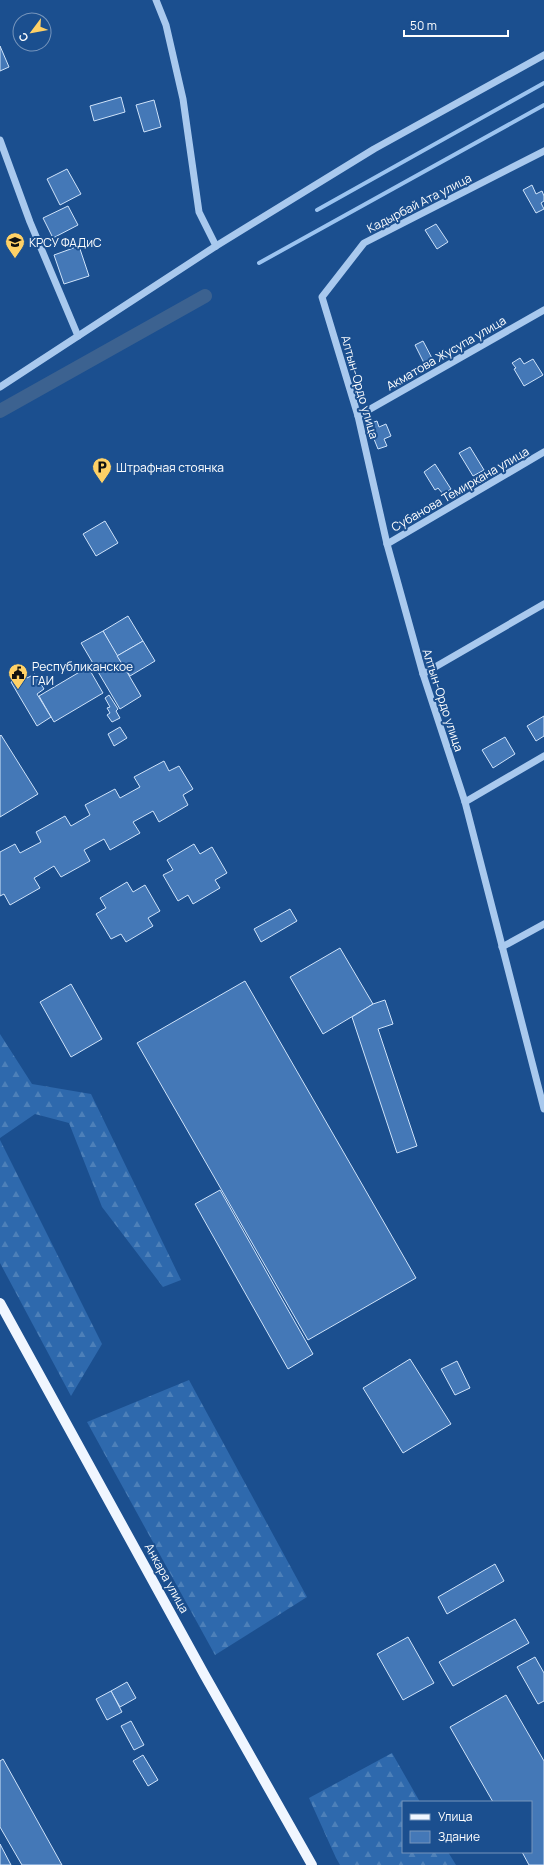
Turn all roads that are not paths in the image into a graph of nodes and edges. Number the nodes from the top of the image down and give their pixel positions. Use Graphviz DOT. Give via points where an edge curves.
graph roads {
  1 [pos="156,0"];
  2 [pos="544,55"];
  3 [pos="0,140"];
  4 [pos="544,151"];
  5 [pos="216,246"];
  6 [pos="322,297"];
  7 [pos="544,310"];
  8 [pos="78,336"];
  9 [pos="0,387"];
  10 [pos="358,416"];
  11 [pos="544,452"];
  12 [pos="387,544"];
  13 [pos="544,604"];
  14 [pos="423,674"];
  15 [pos="544,756"];
  16 [pos="465,802"];
  17 [pos="544,924"];
  18 [pos="502,947"];
  19 [pos="544,1108"];
  20 [pos="0,1303"];
  21 [pos="312,1865"];
  1 -- 5 [label="street" via="166,25 183,99 199,212"];
  2 -- 5 [label="street" via="374,148"];
  3 -- 8 [label="street" via="30,222"];
  4 -- 6 [label="street, Кадырбай Ата улица" via="364,243"];
  5 -- 8 [label="street"];
  6 -- 10 [label="street, Алтын-Ордо улица"];
  7 -- 10 [label="street, Акматова Жусупа улица"];
  8 -- 9 [label="street"];
  10 -- 12 [label="street, Алтын-Ордо улица"];
  11 -- 12 [label="street, Субанова Темиркана улица"];
  12 -- 14 [label="street, Алтын-Ордо улица"];
  13 -- 14 [label="street"];
  14 -- 16 [label="street, Алтын-Ордо улица"];
  15 -- 16 [label="street"];
  16 -- 18 [label="street, Алтын-Ордо улица"];
  17 -- 18 [label="street"];
  18 -- 19 [label="street, Алтын-Ордо улица"];
  20 -- 21 [label="main road, Анкара улица"];
}
